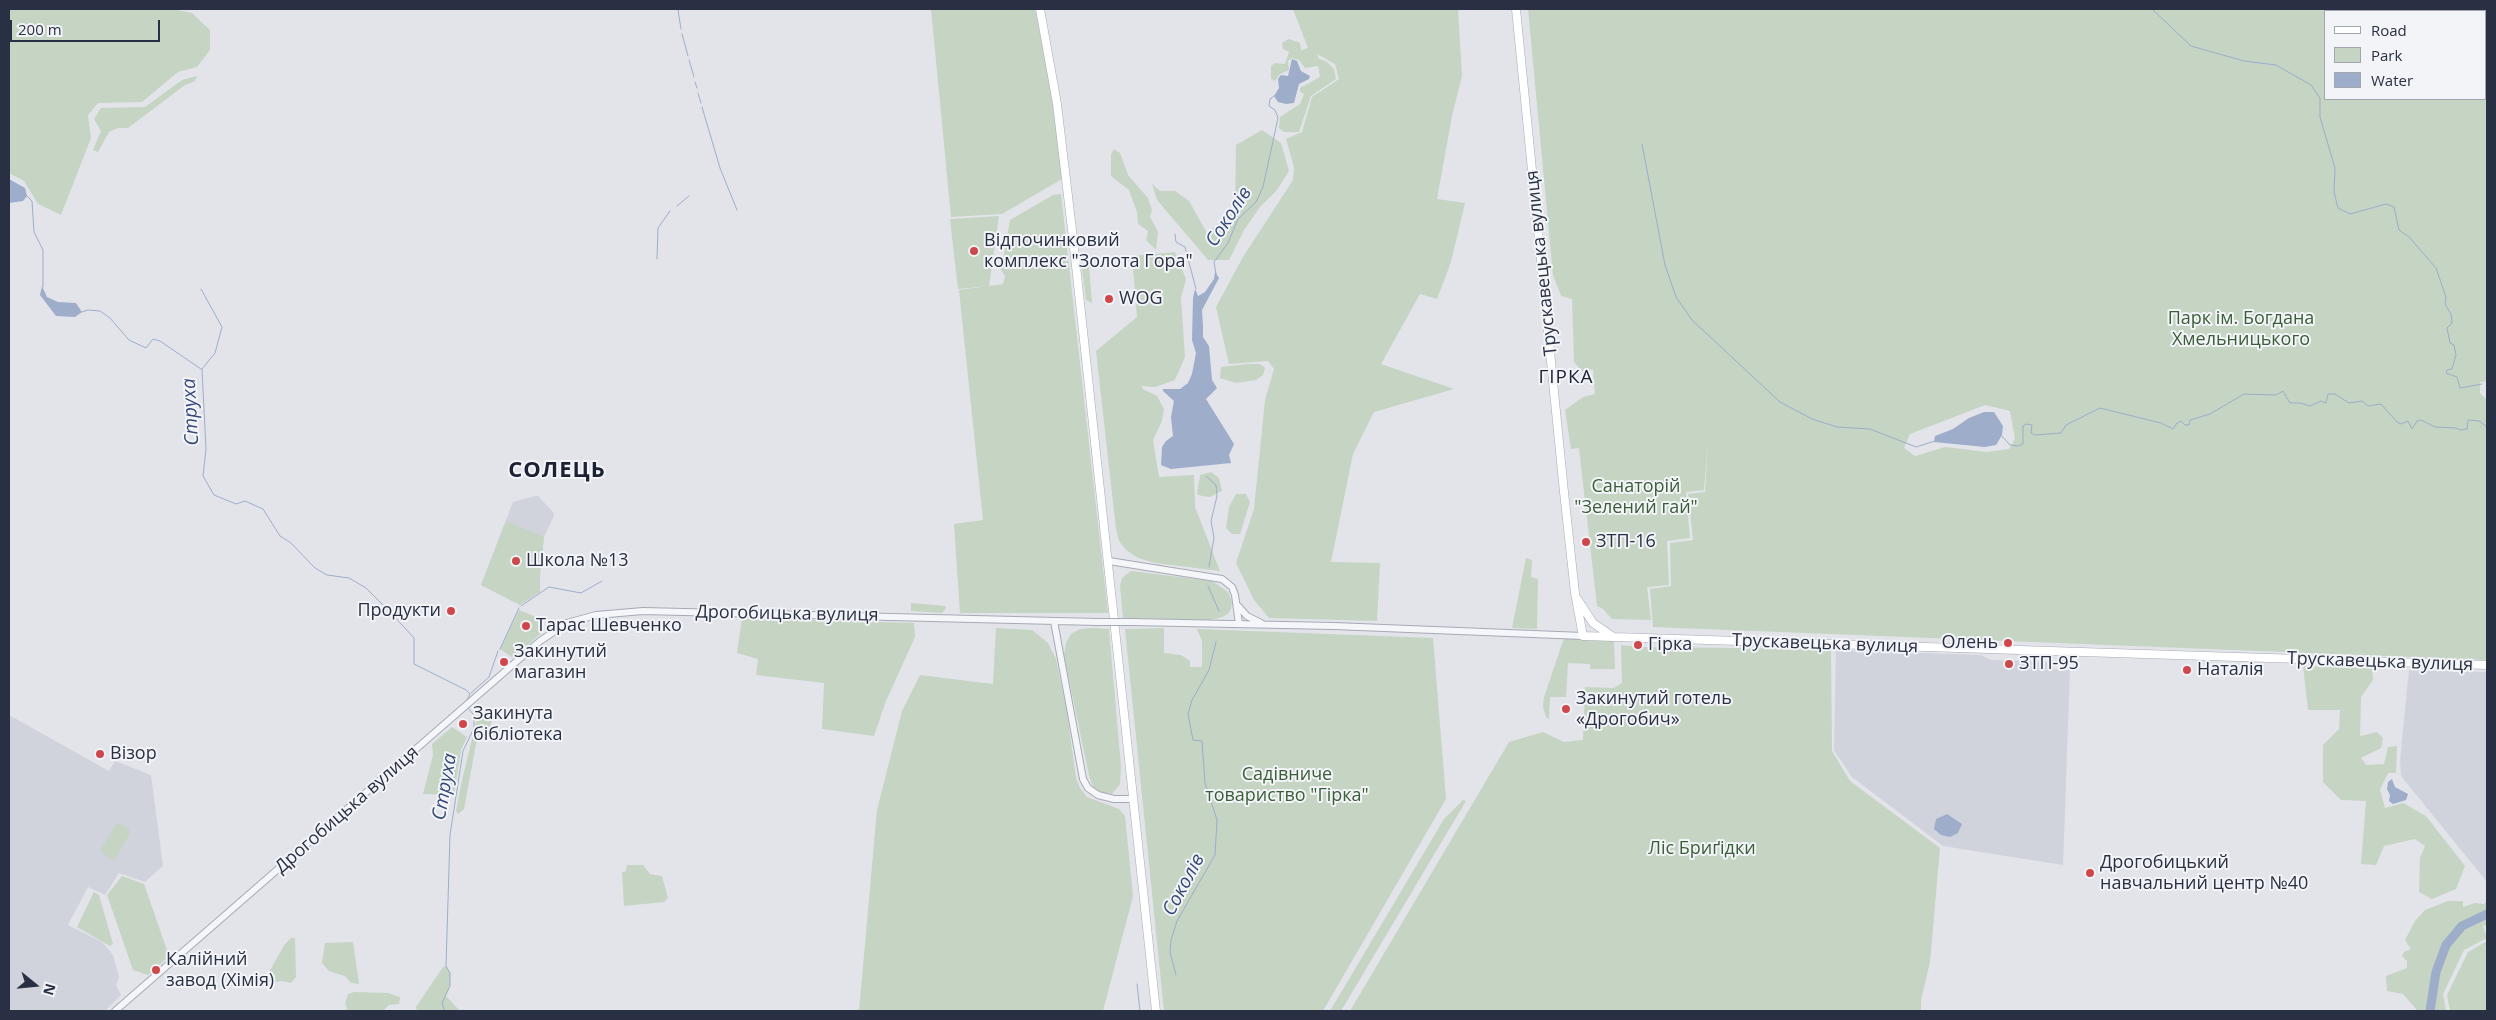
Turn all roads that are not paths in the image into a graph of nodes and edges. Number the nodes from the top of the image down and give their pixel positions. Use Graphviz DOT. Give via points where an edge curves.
graph roads {
  1 [pos="1040,9"];
  2 [pos="1516,9"];
  3 [pos="1109,561"];
  4 [pos="1575,593"];
  5 [pos="1238,605"];
  6 [pos="1054,621"];
  7 [pos="1132,622"];
  8 [pos="1239,624"];
  9 [pos="1268,625"];
  10 [pos="1583,636"];
  11 [pos="1616,638"];
  12 [pos="2487,665"];
  13 [pos="1133,799"];
  14 [pos="115,1011"];
  15 [pos="1156,1011"];
  1 -- 3 [label="main road" via="1056,95"];
  2 -- 4 [label="main road, Трускавецька вулиця"];
  3 -- 5 [label="street" via="1222,579 1232,587"];
  3 -- 13 [label="main road"];
  4 -- 10 [label="main road, Трускавецька вулиця"];
  4 -- 11 [label="main road" via="1593,623"];
  5 -- 8 [label="street"];
  5 -- 9 [label="street" via="1247,616"];
  6 -- 7 [label="street, Дрогобицька вулиця, bridge"];
  6 -- 13 [label="street" via="1083,779 1088,788 1098,795"];
  6 -- 14 [label="street, Дрогобицька вулиця" via="627,612 596,615 567,623 552,632"];
  7 -- 8 [label="street, Трускавецька вулиця"];
  8 -- 9 [label="street, Трускавецька вулиця"];
  9 -- 10 [label="street, Трускавецька вулиця"];
  10 -- 11 [label="main road, Трускавецька вулиця"];
  11 -- 12 [label="main road, Трускавецька вулиця"];
  13 -- 15 [label="main road"];
}
